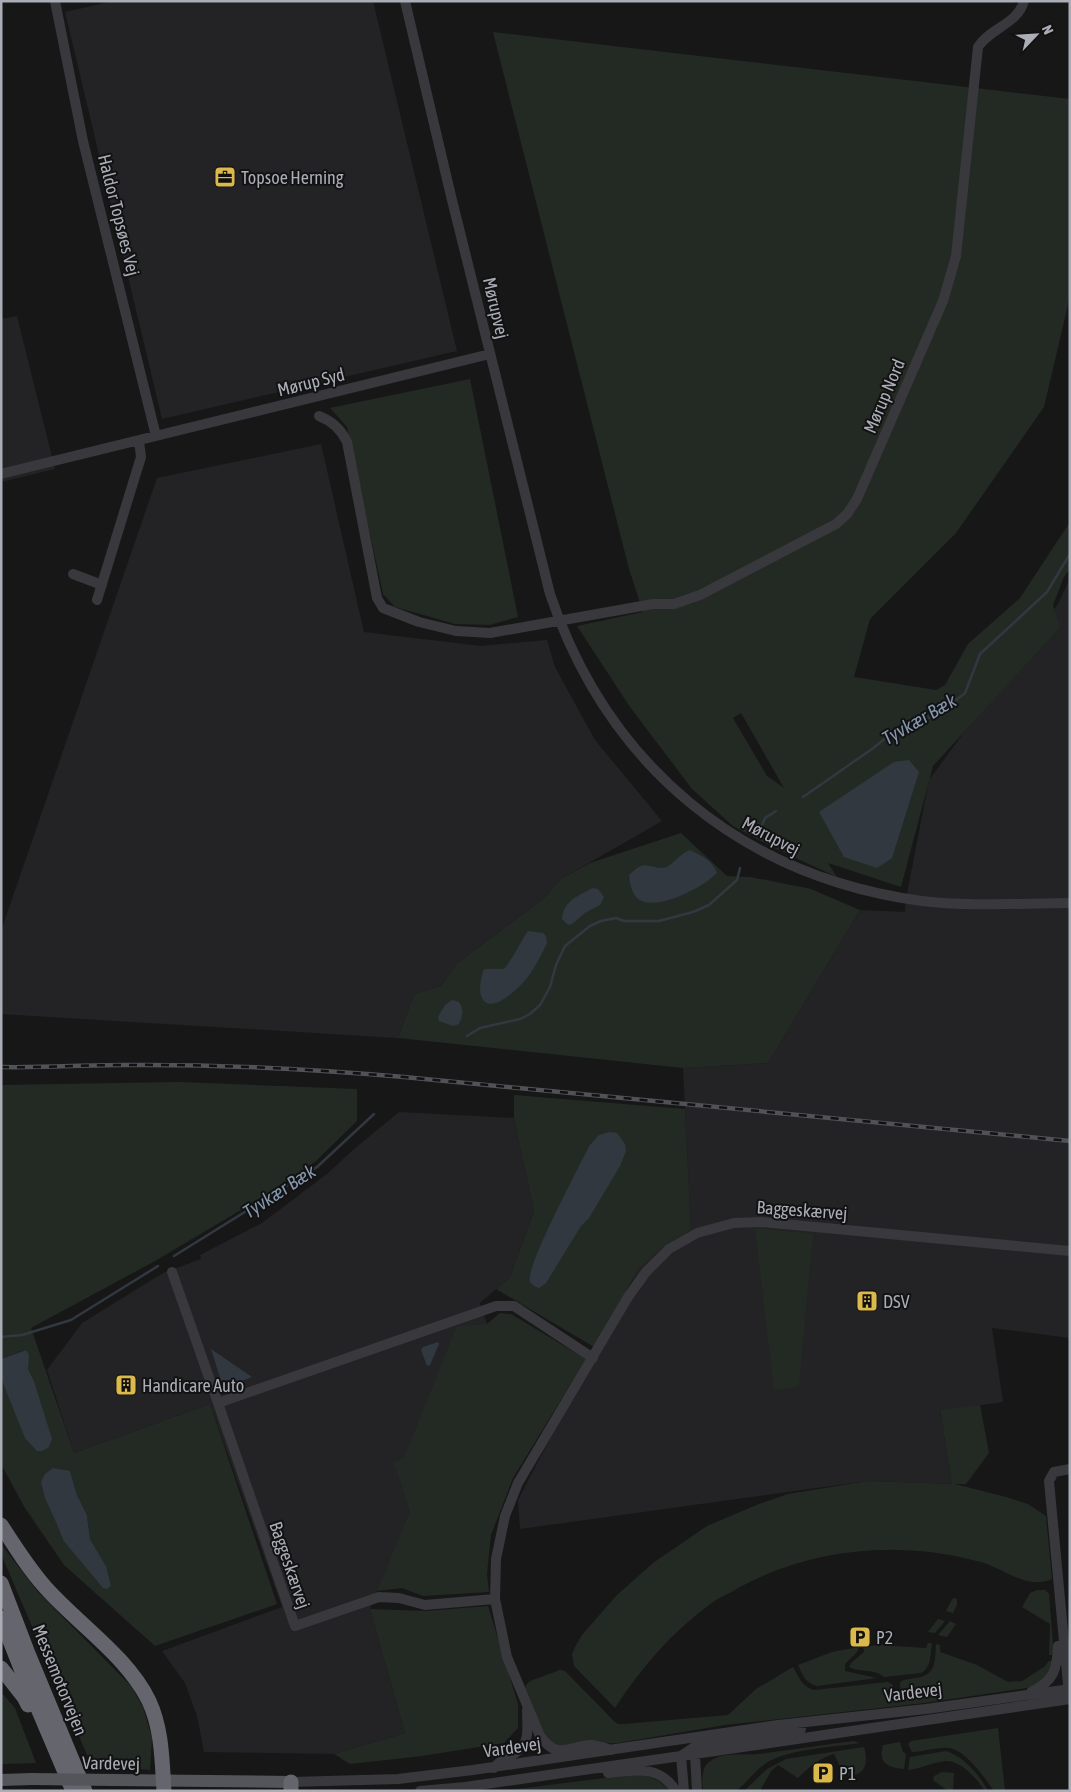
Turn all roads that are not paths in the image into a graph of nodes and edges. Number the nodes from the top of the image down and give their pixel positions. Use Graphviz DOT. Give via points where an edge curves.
graph roads {
  1 [pos="55,1"];
  2 [pos="405,1"];
  3 [pos="1024,1"];
  4 [pos="490,354"];
  5 [pos="319,416"];
  6 [pos="156,436"];
  7 [pos="139,440"];
  8 [pos="1,474"];
  9 [pos="73,574"];
  10 [pos="102,585"];
  11 [pos="98,600"];
  12 [pos="559,620"];
  13 [pos="1070,903"];
  14 [pos="1070,1251"];
  15 [pos="172,1272"];
  16 [pos="593,1358"];
  17 [pos="218,1403"];
  18 [pos="1070,1469"];
  19 [pos="1,1526"];
  20 [pos="1,1583"];
  21 [pos="495,1599"];
  22 [pos="1061,1603"];
  23 [pos="1,1618"];
  24 [pos="1070,1642"];
  25 [pos="21,1653"];
  26 [pos="1,1668"];
  27 [pos="1069,1694"];
  28 [pos="1024,1696"];
  29 [pos="526,1706"];
  30 [pos="853,1717"];
  31 [pos="682,1738"];
  32 [pos="611,1750"];
  33 [pos="693,1752"];
  34 [pos="681,1756"];
  35 [pos="494,1768"];
  36 [pos="529,1778"];
  37 [pos="1,1780"];
  38 [pos="164,1786"];
  39 [pos="291,1786"];
  40 [pos="65,1791"];
  41 [pos="73,1791"];
  42 [pos="85,1791"];
  43 [pos="420,1791"];
  44 [pos="676,1791"];
  45 [pos="684,1791"];
  46 [pos="697,1791"];
  1 -- 6 [label="street, Haldor Topsøes Vej" via="83,141"];
  2 -- 4 [label="street, Mørupvej"];
  3 -- 12 [label="street, Mørup Nord" via="1012,19 983,39 978,47 956,256 943,301 857,499 847,514 836,524 700,595 674,604 653,604"];
  4 -- 6 [label="street, Mørup Syd"];
  4 -- 12 [label="street, Mørupvej"];
  5 -- 12 [label="street" via="335,424 347,442 378,598 383,608 419,622 456,631 490,632"];
  6 -- 7 [label="street, Mørup Syd"];
  7 -- 8 [label="street, Mørup Syd"];
  7 -- 10 [label="street" via="140,457"];
  9 -- 10 [label="street"];
  10 -- 11 [label="street"];
  12 -- 13 [label="street, Mørupvej" via="582,670 617,726 644,759 684,798 728,831 764,852 803,871 850,886 920,900"];
  14 -- 16 [label="street, Baggeskærvej" via="734,1222 697,1233 669,1249 646,1272 628,1297"];
  15 -- 17 [label="street, Baggeskærvej"];
  16 -- 17 [label="street" via="514,1306 496,1306"];
  16 -- 21 [label="street, Baggeskærvej" via="518,1483 505,1516 496,1558"];
  17 -- 21 [label="street, Baggeskærvej" via="295,1626 379,1598 399,1598 425,1605"];
  18 -- 22 [label="street, Vardevej" via="1056,1471 1050,1478"];
  19 -- 38 [label="highway" via="46,1588 136,1680 148,1700 160,1736"];
  20 -- 25 [label="highway, Messemotorvejen"];
  21 -- 29 [label="street, Baggeskærvej" via="506,1657"];
  22 -- 24 [label="street, Vardevej"];
  22 -- 27 [label="street, Vardevej"];
  22 -- 28 [label="street, Vardevej" via="1054,1674 1046,1684"];
  23 -- 25 [label="highway, Messemotorvejen"];
  25 -- 41 [label="highway, Messemotorvejen"];
  25 -- 42 [label="highway, Messemotorvejen"];
  26 -- 40 [label="highway" via="24,1698"];
  27 -- 28 [label="street, Vardevej"];
  27 -- 33 [label="street, Vardevej"];
  28 -- 30 [label="street, Vardevej"];
  29 -- 32 [label="street, Baggeskærvej" via="547,1746 561,1750 592,1745"];
  29 -- 35 [label="street, Baggeskærvej" via="528,1728 525,1742 521,1749 501,1759"];
  30 -- 31 [label="street, Vardevej"];
  30 -- 33 [label="street" via="696,1746"];
  31 -- 32 [label="street, Vardevej"];
  31 -- 33 [label="street"];
  32 -- 35 [label="street, Vardevej"];
  33 -- 34 [label="street, Vardevej"];
  33 -- 46 [label="street"];
  34 -- 36 [label="street, Vardevej"];
  34 -- 45 [label="street"];
  35 -- 39 [label="street, Vardevej"];
  36 -- 43 [label="street, Vardevej"];
  36 -- 44 [label="street" via="538,1782 639,1770 666,1778"];
  37 -- 38 [label="main road, Vardevej, bridge" via="113,1780"];
  38 -- 39 [label="main road, Vardevej"];
}
